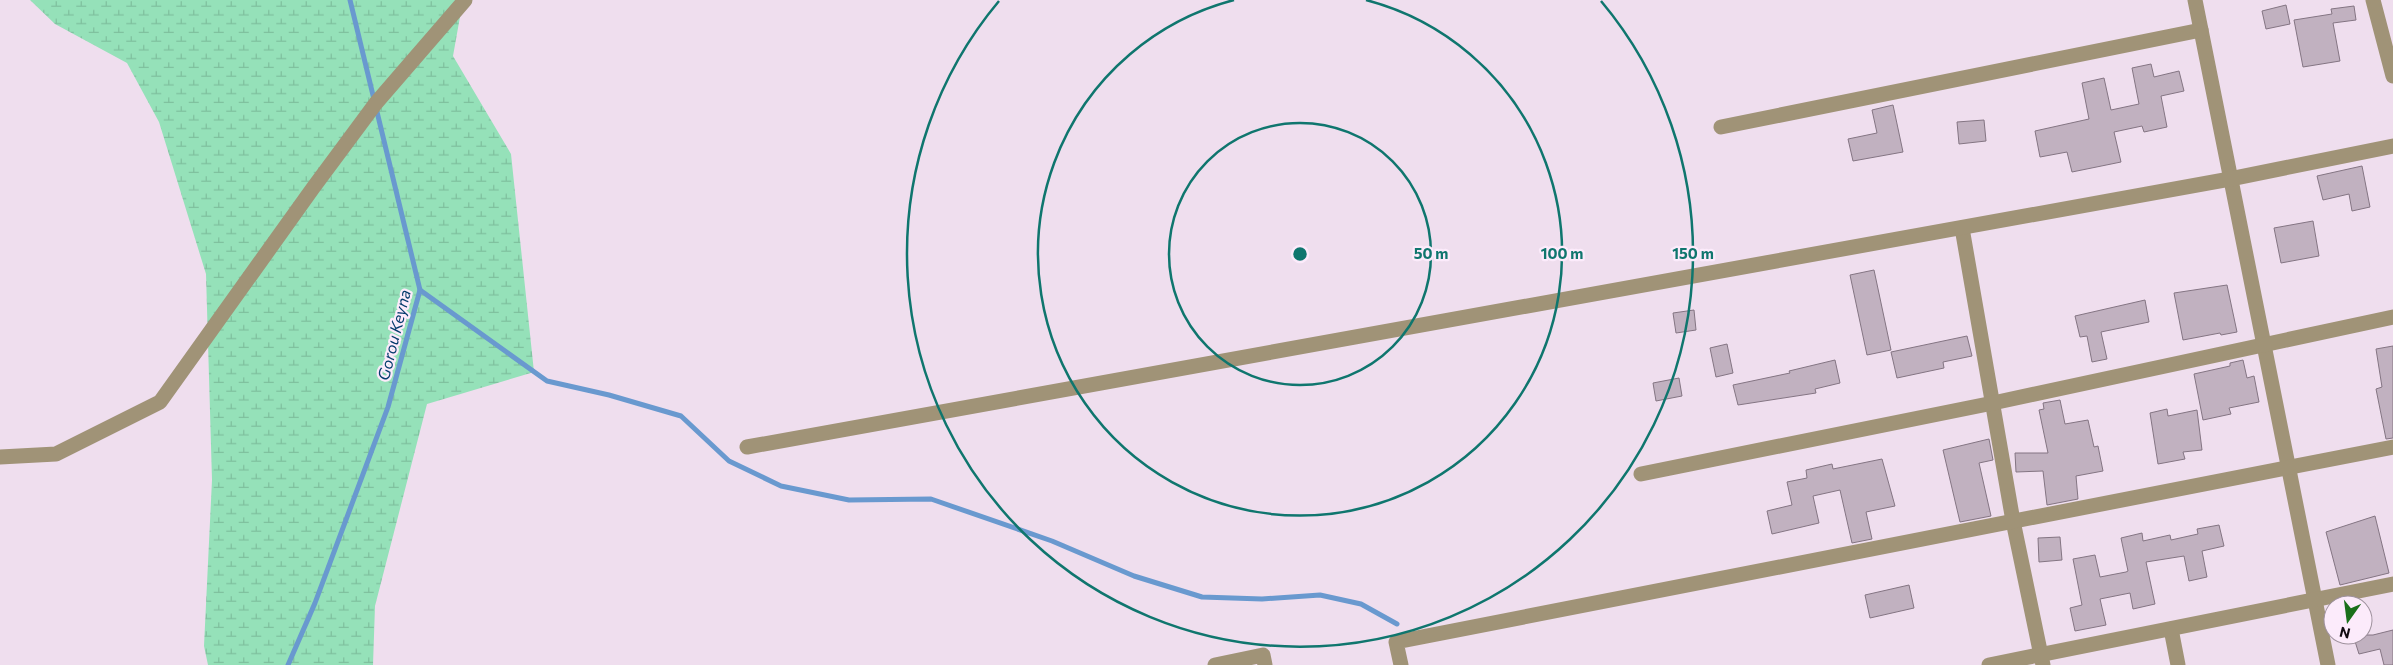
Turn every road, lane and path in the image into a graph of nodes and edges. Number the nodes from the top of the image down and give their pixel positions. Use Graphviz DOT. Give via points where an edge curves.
graph roads {
  1 [pos="465,0"];
  2 [pos="2195,0"];
  3 [pos="2373,0"];
  4 [pos="2201,30"];
  5 [pos="2393,76"];
  6 [pos="1721,127"];
  7 [pos="2393,146"];
  8 [pos="2230,179"];
  9 [pos="1962,228"];
  10 [pos="2393,317"];
  11 [pos="2264,343"];
  12 [pos="1993,403"];
  13 [pos="747,447"];
  14 [pos="2393,447"];
  15 [pos="0,457"];
  16 [pos="2288,468"];
  17 [pos="1641,474"];
  18 [pos="2013,521"];
  19 [pos="2393,584"];
  20 [pos="2315,600"];
  21 [pos="2171,629"];
  22 [pos="2042,660"];
  23 [pos="1215,665"];
  24 [pos="1265,665"];
  25 [pos="1401,665"];
  26 [pos="1989,665"];
  27 [pos="2178,665"];
  28 [pos="2328,665"];
  1 -- 15 [label="street" via="376,103 160,402 56,454"];
  2 -- 4 [label="street"];
  3 -- 5 [label="street"];
  4 -- 6 [label="street"];
  4 -- 8 [label="street"];
  7 -- 8 [label="street"];
  8 -- 9 [label="street"];
  8 -- 11 [label="street"];
  9 -- 12 [label="street"];
  9 -- 13 [label="street"];
  10 -- 11 [label="street"];
  11 -- 12 [label="street"];
  11 -- 16 [label="street"];
  12 -- 17 [label="street"];
  12 -- 18 [label="street"];
  14 -- 16 [label="street"];
  16 -- 18 [label="street"];
  16 -- 20 [label="street"];
  18 -- 22 [label="street"];
  18 -- 25 [label="street" via="1396,642"];
  19 -- 20 [label="street"];
  20 -- 21 [label="street"];
  20 -- 28 [label="street"];
  21 -- 22 [label="street"];
  21 -- 27 [label="street"];
  22 -- 26 [label="street"];
  23 -- 24 [label="street" via="1263,655"];
}
